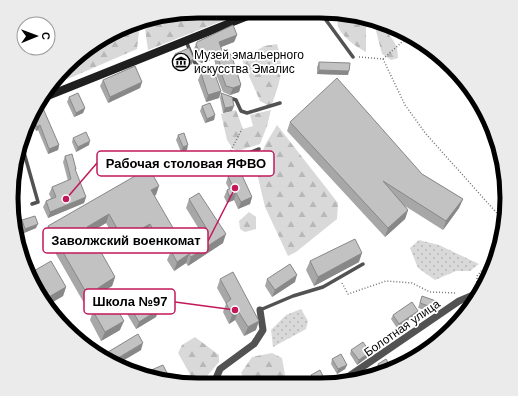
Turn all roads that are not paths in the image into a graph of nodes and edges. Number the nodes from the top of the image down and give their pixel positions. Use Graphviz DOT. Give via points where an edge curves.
graph roads {
  1 [pos="242,18"];
  2 [pos="324,18"];
  3 [pos="186,40"];
  4 [pos="353,56"];
  5 [pos="215,77"];
  6 [pos="50,95"];
  7 [pos="223,97"];
  8 [pos="280,103"];
  9 [pos="259,149"];
  10 [pos="24,152"];
  11 [pos="253,170"];
  12 [pos="32,204"];
  13 [pos="363,264"];
  14 [pos="471,296"];
  15 [pos="260,310"];
  16 [pos="351,375"];
  17 [pos="216,378"];
  1 -- 3 [label="street"];
  2 -- 4 [label="lane"];
  3 -- 5 [label="lane" via="195,63 211,69"];
  3 -- 6 [label="street"];
  7 -- 8 [label="lane" via="236,100 244,113"];
  9 -- 11 [label="lane" via="226,162 221,168 222,172 231,174 246,174"];
  10 -- 12 [label="lane" via="38,202"];
  13 -- 15 [label="lane" via="322,287"];
  14 -- 16 [label="street, Болотная улица" via="459,301"];
  15 -- 17 [label="street" via="263,330 254,344 220,369"];
}
